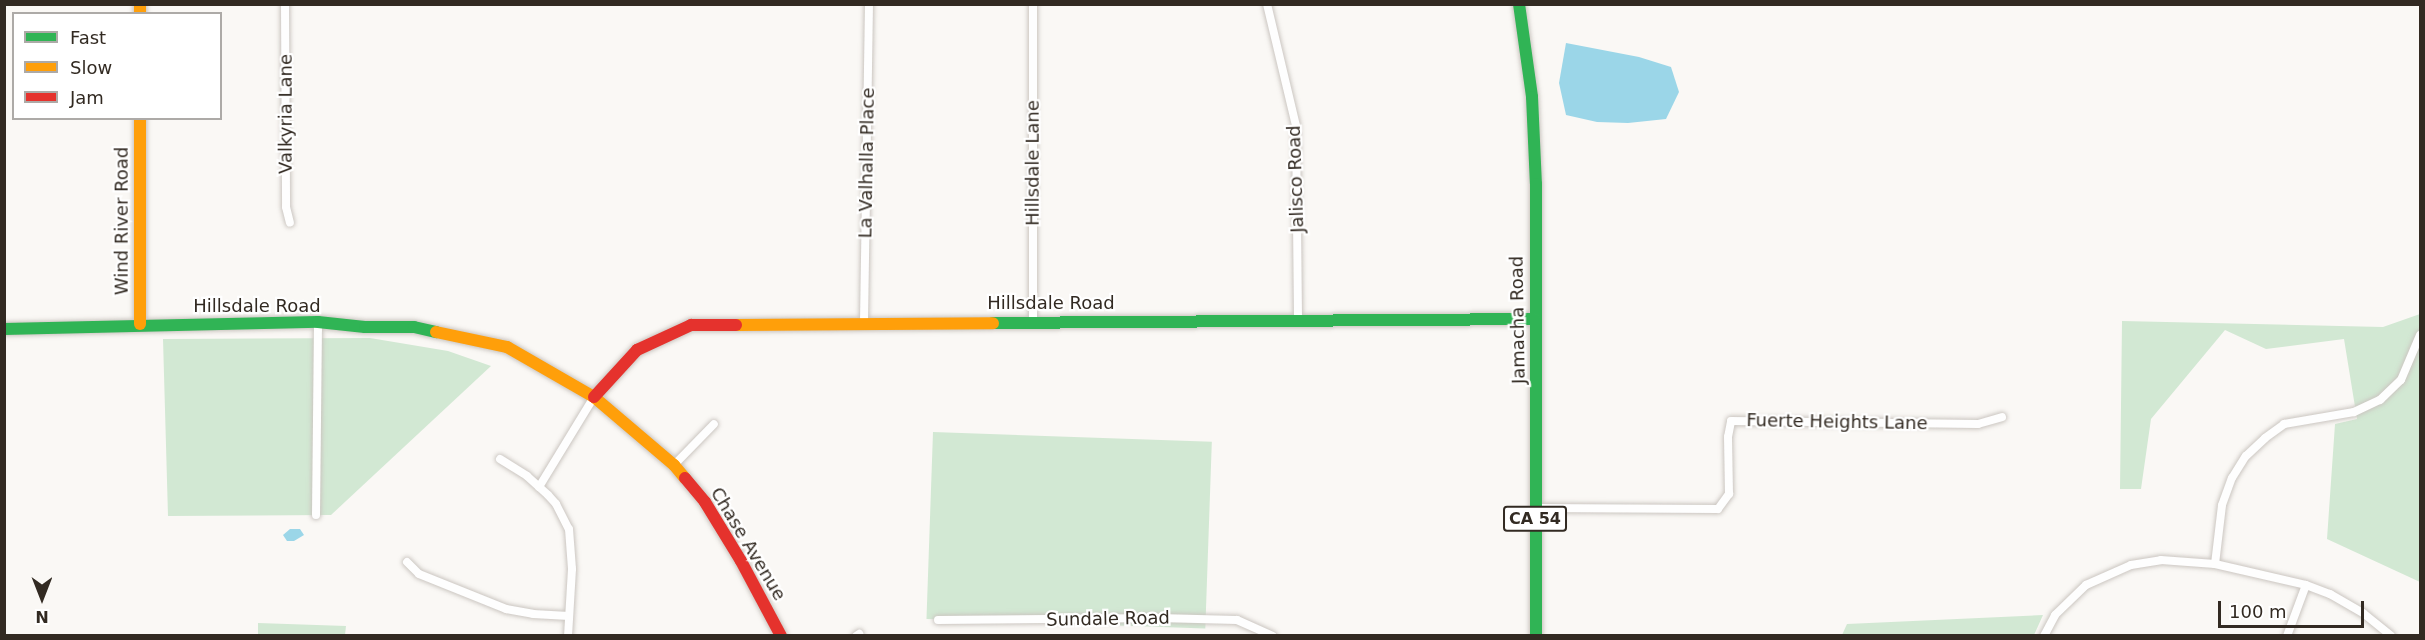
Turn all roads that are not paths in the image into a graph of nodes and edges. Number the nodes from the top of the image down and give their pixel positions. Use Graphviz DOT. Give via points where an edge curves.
graph roads {
  1 [pos="285,4"];
  2 [pos="869,4"];
  3 [pos="1033,4"];
  4 [pos="1267,4"];
  5 [pos="1519,4"];
  6 [pos="140,120"];
  7 [pos="290,223"];
  8 [pos="1535,319"];
  9 [pos="1298,320"];
  10 [pos="318,322"];
  11 [pos="864,322"];
  12 [pos="1033,322"];
  13 [pos="140,324"];
  14 [pos="4,329"];
  15 [pos="2421,335"];
  16 [pos="507,347"];
  17 [pos="594,397"];
  18 [pos="2001,417"];
  19 [pos="714,424"];
  20 [pos="500,459"];
  21 [pos="674,465"];
  22 [pos="539,487"];
  23 [pos="1535,508"];
  24 [pos="316,515"];
  25 [pos="407,562"];
  26 [pos="2215,564"];
  27 [pos="2306,585"];
  28 [pos="569,616"];
  29 [pos="938,620"];
  30 [pos="567,636"];
  31 [pos="781,636"];
  32 [pos="1274,636"];
  33 [pos="1536,636"];
  34 [pos="2044,636"];
  35 [pos="2287,636"];
  36 [pos="2391,636"];
  1 -- 7 [label="street, Valkyria Lane" via="286,207"];
  2 -- 11 [label="street, La Valhalla Place"];
  3 -- 12 [label="street, Hillsdale Lane"];
  4 -- 9 [label="street, Jalisco Road" via="1296,126"];
  5 -- 8 [label="main road, Jamacha Road / CA 54" via="1533,119"];
  6 -- 13 [label="main road, Wind River Road"];
  8 -- 9 [label="main road, Hillsdale Road"];
  8 -- 23 [label="main road, Jamacha Road / CA 54"];
  9 -- 12 [label="main road, Hillsdale Road"];
  10 -- 13 [label="main road, Hillsdale Road"];
  10 -- 16 [label="main road, Hillsdale Road" via="414,327"];
  10 -- 24 [label="street"];
  11 -- 12 [label="main road, Hillsdale Road"];
  11 -- 17 [label="main road, Hillsdale Road" via="691,325 637,350"];
  13 -- 14 [label="main road, Hillsdale Road"];
  15 -- 26 [label="street" via="2401,380 2380,400 2354,412 2284,424 2255,446 2225,496"];
  16 -- 17 [label="main road, Chase Avenue"];
  17 -- 21 [label="main road, Chase Avenue"];
  17 -- 22 [label="street"];
  18 -- 23 [label="street, Fuerte Heights Lane" via="1978,424 1731,421 1731,487 1718,509"];
  19 -- 21 [label="street"];
  20 -- 22 [label="street"];
  21 -- 31 [label="main road, Chase Avenue" via="705,502"];
  22 -- 28 [label="street" via="556,504 569,529"];
  23 -- 33 [label="main road, Jamacha Road / CA 54"];
  25 -- 28 [label="street" via="419,574 506,609"];
  26 -- 27 [label="street"];
  26 -- 34 [label="street" via="2161,560 2119,570 2086,585 2055,615"];
  27 -- 35 [label="street"];
  27 -- 36 [label="street" via="2363,613"];
  28 -- 30 [label="street"];
  29 -- 32 [label="street, Sundale Road" via="1237,620"];
}
